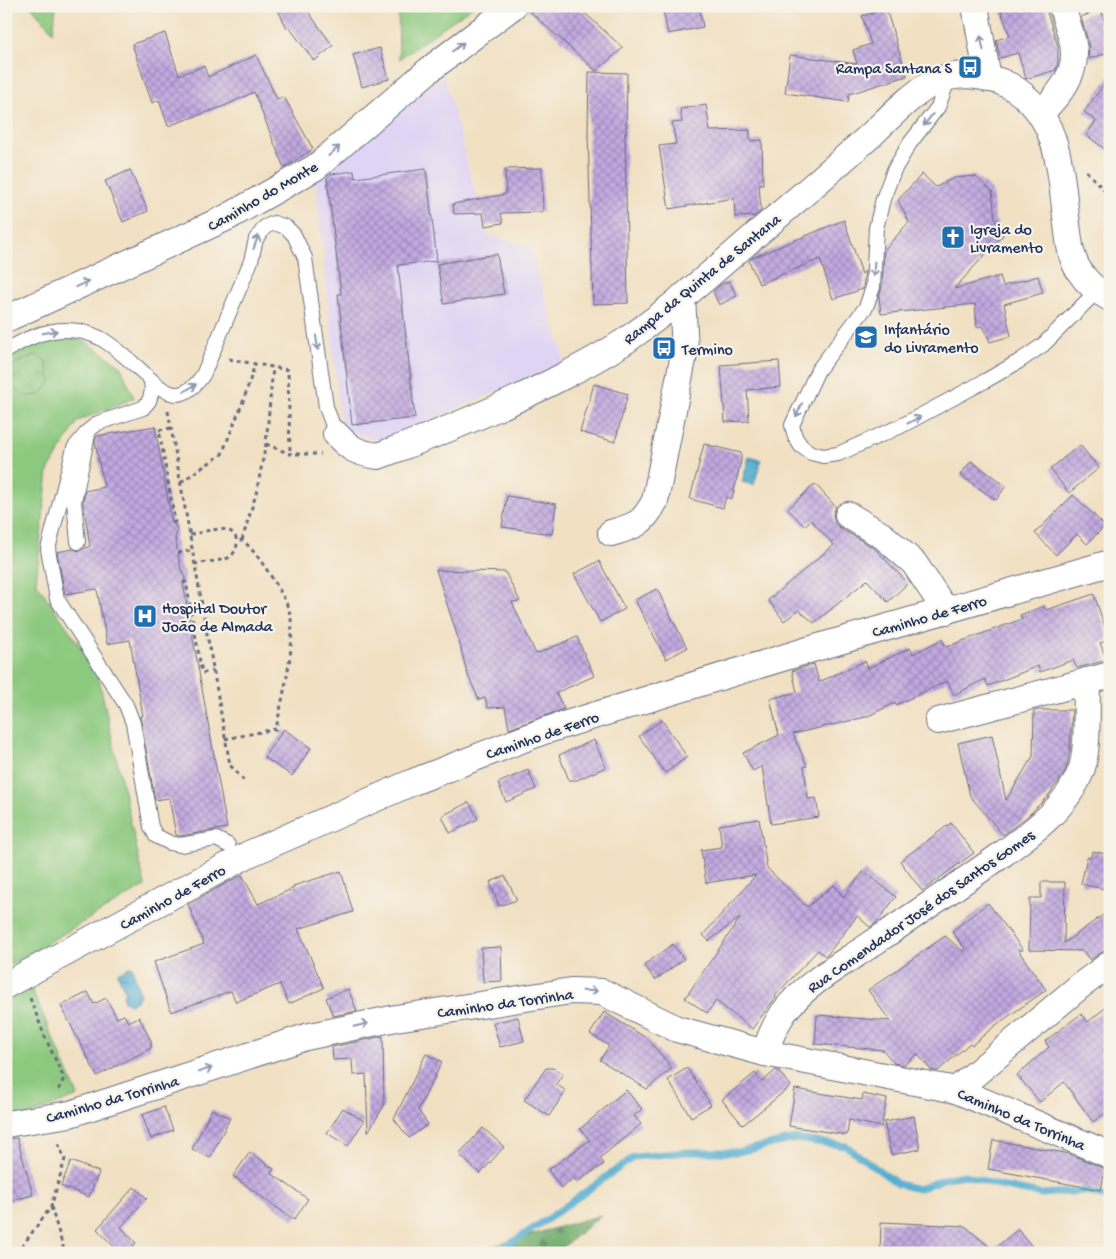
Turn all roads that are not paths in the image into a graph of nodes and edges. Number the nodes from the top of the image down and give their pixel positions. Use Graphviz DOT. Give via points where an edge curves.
graph roads {
  1 [pos="513,6"];
  2 [pos="975,6"];
  3 [pos="1062,6"];
  4 [pos="949,76"];
  5 [pos="988,79"];
  6 [pos="1041,113"];
  7 [pos="1103,294"];
  8 [pos="682,297"];
  9 [pos="6,319"];
  10 [pos="6,351"];
  11 [pos="151,380"];
  12 [pos="88,431"];
  13 [pos="336,434"];
  14 [pos="848,515"];
  15 [pos="611,533"];
  16 [pos="78,542"];
  17 [pos="1110,563"];
  18 [pos="946,610"];
  19 [pos="1098,678"];
  20 [pos="938,721"];
  21 [pos="228,845"];
  22 [pos="1110,964"];
  23 [pos="6,985"];
  24 [pos="765,1053"];
  25 [pos="956,1090"];
  26 [pos="6,1124"];
  27 [pos="1110,1155"];
  9 -- 1 [label="street, Caminho do Monte, one-way" via="228,217 316,167 429,70"];
  5 -- 2 [label="street, one-way"];
  3 -- 6 [label="street" via="1074,45 1074,60 1060,93"];
  4 -- 5 [label="street, Rampa da Quinta de Santana"];
  4 -- 7 [label="lane, one-way" via="938,107 894,170 876,228 873,287 866,307 818,370 792,425 801,446 817,455 838,454 901,426 1018,362"];
  4 -- 8 [label="street, Rampa da Quinta de Santana" via="913,97"];
  5 -- 6 [label="street, Rampa da Quinta de Santana" via="1009,86"];
  6 -- 7 [label="street, Rampa da Quinta de Santana" via="1049,126 1057,153 1070,248 1079,271"];
  8 -- 13 [label="street, Rampa da Quinta de Santana" via="627,340 578,369 514,402 412,443 378,456 361,453"];
  8 -- 15 [label="street" via="685,349 655,501 635,526"];
  10 -- 11 [label="lane, one-way" via="50,330 75,330 100,338"];
  11 -- 12 [label="lane" via="152,391 143,408 98,423"];
  11 -- 13 [label="lane, Rampa da Quinta de Santana, one-way" via="170,394 186,392 196,384 203,375 251,261 256,239 265,227 274,223 286,227 294,235 304,258 326,407"];
  12 -- 16 [label="lane" via="74,502"];
  12 -- 21 [label="lane" via="74,448 48,549 57,599 126,704 133,723 151,827 156,836 180,845 216,839"];
  14 -- 18 [label="street" via="883,536 914,563"];
  17 -- 18 [label="street, Caminho de Ferro"];
  18 -- 23 [label="street, Caminho de Ferro" via="544,731 413,782 249,854"];
  19 -- 20 [label="street"];
  19 -- 24 [label="street, Rua Comendador José dos Santos Gomes" via="1082,769 1060,806 1023,840 976,874 812,985 784,1012 771,1034"];
  22 -- 25 [label="street"];
  24 -- 25 [label="street, Caminho da Torrinha"];
  26 -- 24 [label="street, Caminho da Torrinha, one-way" via="70,1114 306,1038 396,1018 571,991 602,992 677,1029"];
  25 -- 27 [label="street, Caminho da Torrinha"];
}
